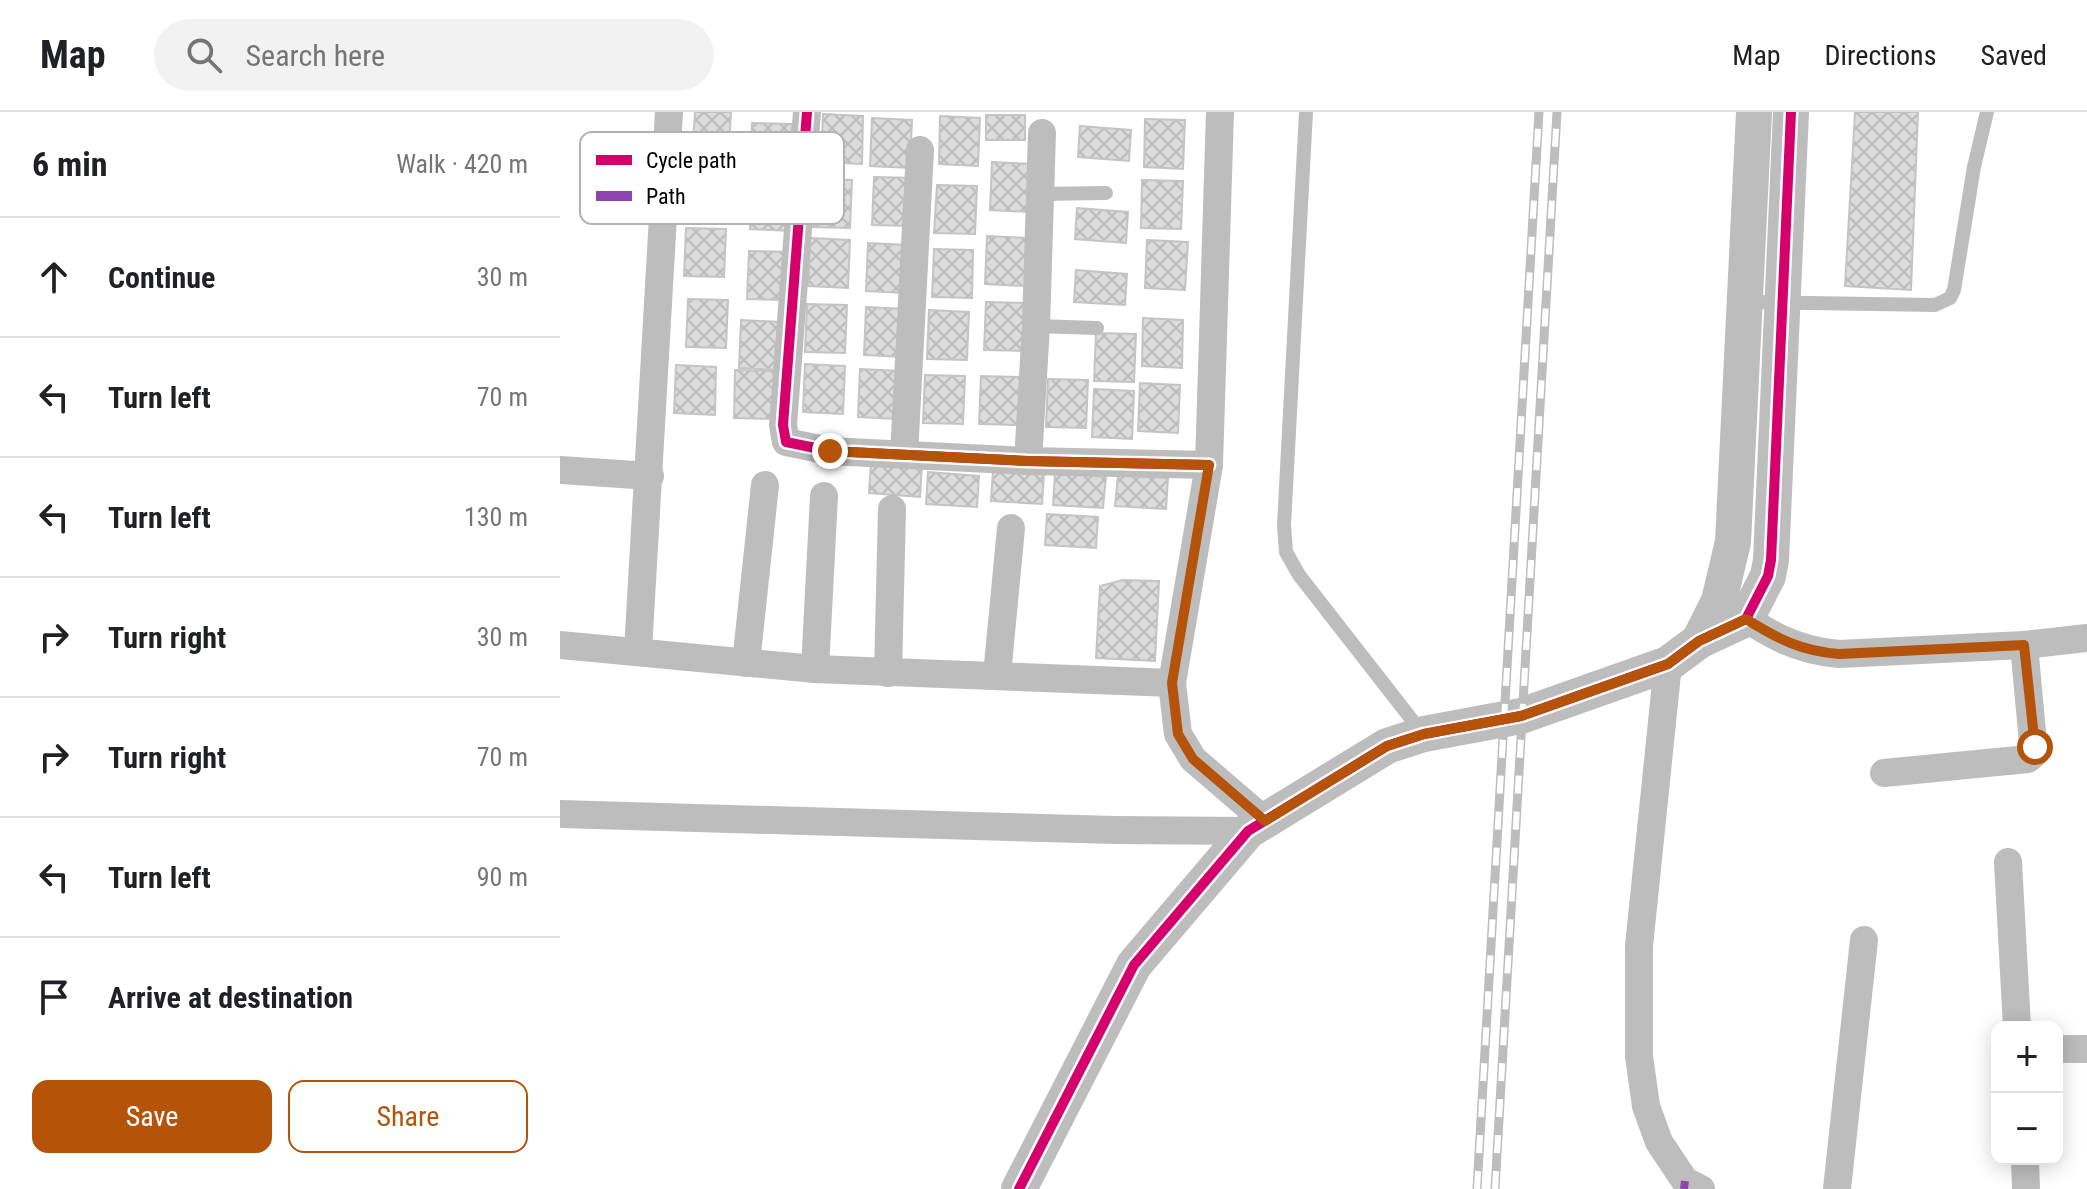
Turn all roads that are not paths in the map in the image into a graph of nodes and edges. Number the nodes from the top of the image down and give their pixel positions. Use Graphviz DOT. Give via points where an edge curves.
graph roads {
  1 [pos="669,112"];
  2 [pos="807,112"];
  3 [pos="1220,112"];
  4 [pos="1306,112"];
  5 [pos="1754,112"];
  6 [pos="1791,112"];
  7 [pos="1987,112"];
  8 [pos="668,132"];
  9 [pos="805,132"];
  10 [pos="1042,133"];
  11 [pos="920,150"];
  12 [pos="1106,193"];
  13 [pos="1040,194"];
  14 [pos="663,224"];
  15 [pos="798,224"];
  16 [pos="1744,302"];
  17 [pos="1782,303"];
  18 [pos="1036,326"];
  19 [pos="1097,328"];
  20 [pos="904,455"];
  21 [pos="1028,461"];
  22 [pos="1209,465"];
  23 [pos="560,470"];
  24 [pos="650,476"];
  25 [pos="765,485"];
  26 [pos="824,496"];
  27 [pos="892,509"];
  28 [pos="1011,528"];
  29 [pos="1732,610"];
  30 [pos="2087,638"];
  31 [pos="560,645"];
  32 [pos="2024,645"];
  33 [pos="638,651"];
  34 [pos="746,663"];
  35 [pos="1668,664"];
  36 [pos="815,669"];
  37 [pos="888,673"];
  38 [pos="997,675"];
  39 [pos="1172,683"];
  40 [pos="1424,734"];
  41 [pos="1884,773"];
  42 [pos="560,814"];
  43 [pos="1256,826"];
  44 [pos="2008,862"];
  45 [pos="1864,940"];
  46 [pos="2017,1021"];
  47 [pos="2063,1049"];
  48 [pos="2087,1049"];
  49 [pos="2025,1165"];
  50 [pos="1019,1189"];
  51 [pos="1701,1189"];
  52 [pos="1837,1189"];
  53 [pos="2026,1189"];
  1 -- 8 [label="street"];
  2 -- 9 [label="street"];
  3 -- 22 [label="street"];
  4 -- 40 [label="lane" via="1286,552 1327,613"];
  5 -- 16 [label="street"];
  6 -- 17 [label="street"];
  7 -- 17 [label="lane" via="1950,298 1935,305"];
  10 -- 13 [label="street"];
  11 -- 20 [label="street"];
  12 -- 13 [label="lane"];
  13 -- 18 [label="street"];
  14 -- 24 [label="street"];
  15 -- 20 [label="street" via="786,442 830,451"];
  16 -- 17 [label="lane"];
  16 -- 29 [label="street"];
  17 -- 29 [label="street" via="1771,560 1768,576"];
  18 -- 19 [label="lane"];
  18 -- 21 [label="street"];
  20 -- 21 [label="street"];
  21 -- 22 [label="street"];
  22 -- 39 [label="street"];
  23 -- 24 [label="street"];
  24 -- 33 [label="street"];
  25 -- 34 [label="street"];
  26 -- 36 [label="street"];
  27 -- 37 [label="street"];
  28 -- 38 [label="street"];
  29 -- 32 [label="street" via="1784,642 1817,652"];
  29 -- 35 [label="street"];
  30 -- 32 [label="street"];
  31 -- 33 [label="street"];
  32 -- 41 [label="street" via="2034,754 2028,759"];
  33 -- 34 [label="street"];
  34 -- 36 [label="street"];
  35 -- 40 [label="street" via="1521,716"];
  35 -- 51 [label="street" via="1639,946 1639,1056 1646,1106 1659,1142 1685,1181"];
  36 -- 37 [label="street"];
  37 -- 38 [label="street"];
  38 -- 39 [label="street"];
  39 -- 43 [label="street" via="1178,734 1193,759"];
  40 -- 43 [label="street" via="1387,746"];
  42 -- 43 [label="street" via="1115,830"];
  43 -- 50 [label="street" via="1134,965"];
  44 -- 46 [label="street"];
  45 -- 52 [label="street"];
  47 -- 48 [label="street"];
  49 -- 53 [label="street"];
}
